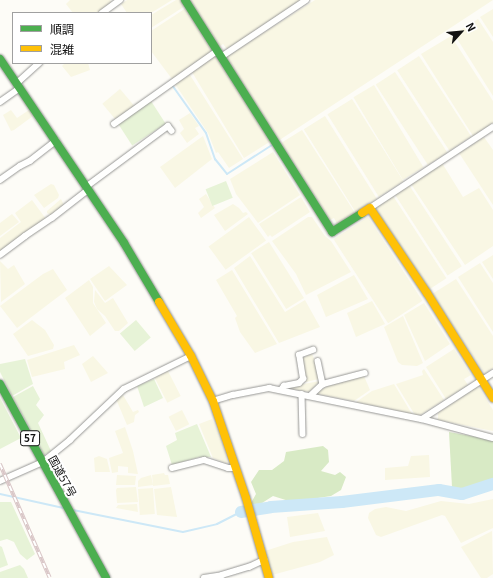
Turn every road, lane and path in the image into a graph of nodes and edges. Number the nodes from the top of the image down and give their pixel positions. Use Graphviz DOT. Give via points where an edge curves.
graph roads {
  1 [pos="120,0"];
  2 [pos="185,0"];
  3 [pos="306,0"];
  4 [pos="103,12"];
  5 [pos="219,54"];
  6 [pos="0,59"];
  7 [pos="38,64"];
  8 [pos="18,86"];
  9 [pos="0,102"];
  10 [pos="114,124"];
  11 [pos="493,127"];
  12 [pos="172,131"];
  13 [pos="56,141"];
  14 [pos="0,180"];
  15 [pos="87,188"];
  16 [pos="370,208"];
  17 [pos="0,255"];
  18 [pos="313,350"];
  19 [pos="191,356"];
  20 [pos="318,361"];
  21 [pos="365,373"];
  22 [pos="493,373"];
  23 [pos="482,380"];
  24 [pos="0,384"];
  25 [pos="323,384"];
  26 [pos="281,390"];
  27 [pos="302,394"];
  28 [pos="310,396"];
  29 [pos="493,398"];
  30 [pos="213,401"];
  31 [pos="422,419"];
  32 [pos="303,434"];
  33 [pos="493,438"];
  34 [pos="43,462"];
  35 [pos="172,468"];
  36 [pos="236,468"];
  37 [pos="0,481"];
  38 [pos="264,560"];
  39 [pos="106,578"];
  40 [pos="204,578"];
  41 [pos="269,578"];
  1 -- 4 [label="street"];
  2 -- 5 [label="main road"];
  3 -- 5 [label="street"];
  5 -- 10 [label="street"];
  5 -- 16 [label="main road" via="332,232"];
  6 -- 8 [label="main road"];
  7 -- 8 [label="street"];
  8 -- 9 [label="street"];
  8 -- 13 [label="main road"];
  11 -- 16 [label="street"];
  12 -- 15 [label="street" via="168,126"];
  13 -- 14 [label="street"];
  13 -- 15 [label="main road"];
  15 -- 17 [label="street" via="52,218"];
  15 -- 19 [label="main road" via="124,243"];
  16 -- 23 [label="main road"];
  18 -- 26 [label="street" via="299,355 303,379 299,383 284,386"];
  19 -- 30 [label="main road"];
  19 -- 34 [label="street" via="124,389"];
  20 -- 25 [label="street"];
  21 -- 25 [label="street"];
  22 -- 23 [label="street"];
  23 -- 29 [label="main road"];
  23 -- 31 [label="street"];
  24 -- 34 [label="main road, 国道57号 / 57"];
  25 -- 28 [label="street"];
  26 -- 27 [label="street"];
  26 -- 30 [label="street" via="270,388"];
  27 -- 28 [label="street"];
  27 -- 32 [label="street"];
  28 -- 31 [label="street"];
  30 -- 36 [label="main road"];
  31 -- 33 [label="street"];
  34 -- 37 [label="street"];
  34 -- 39 [label="main road, 国道57号 / 57"];
  35 -- 36 [label="street" via="204,460"];
  36 -- 38 [label="main road"];
  38 -- 40 [label="street" via="236,571"];
  38 -- 41 [label="main road"];
}
